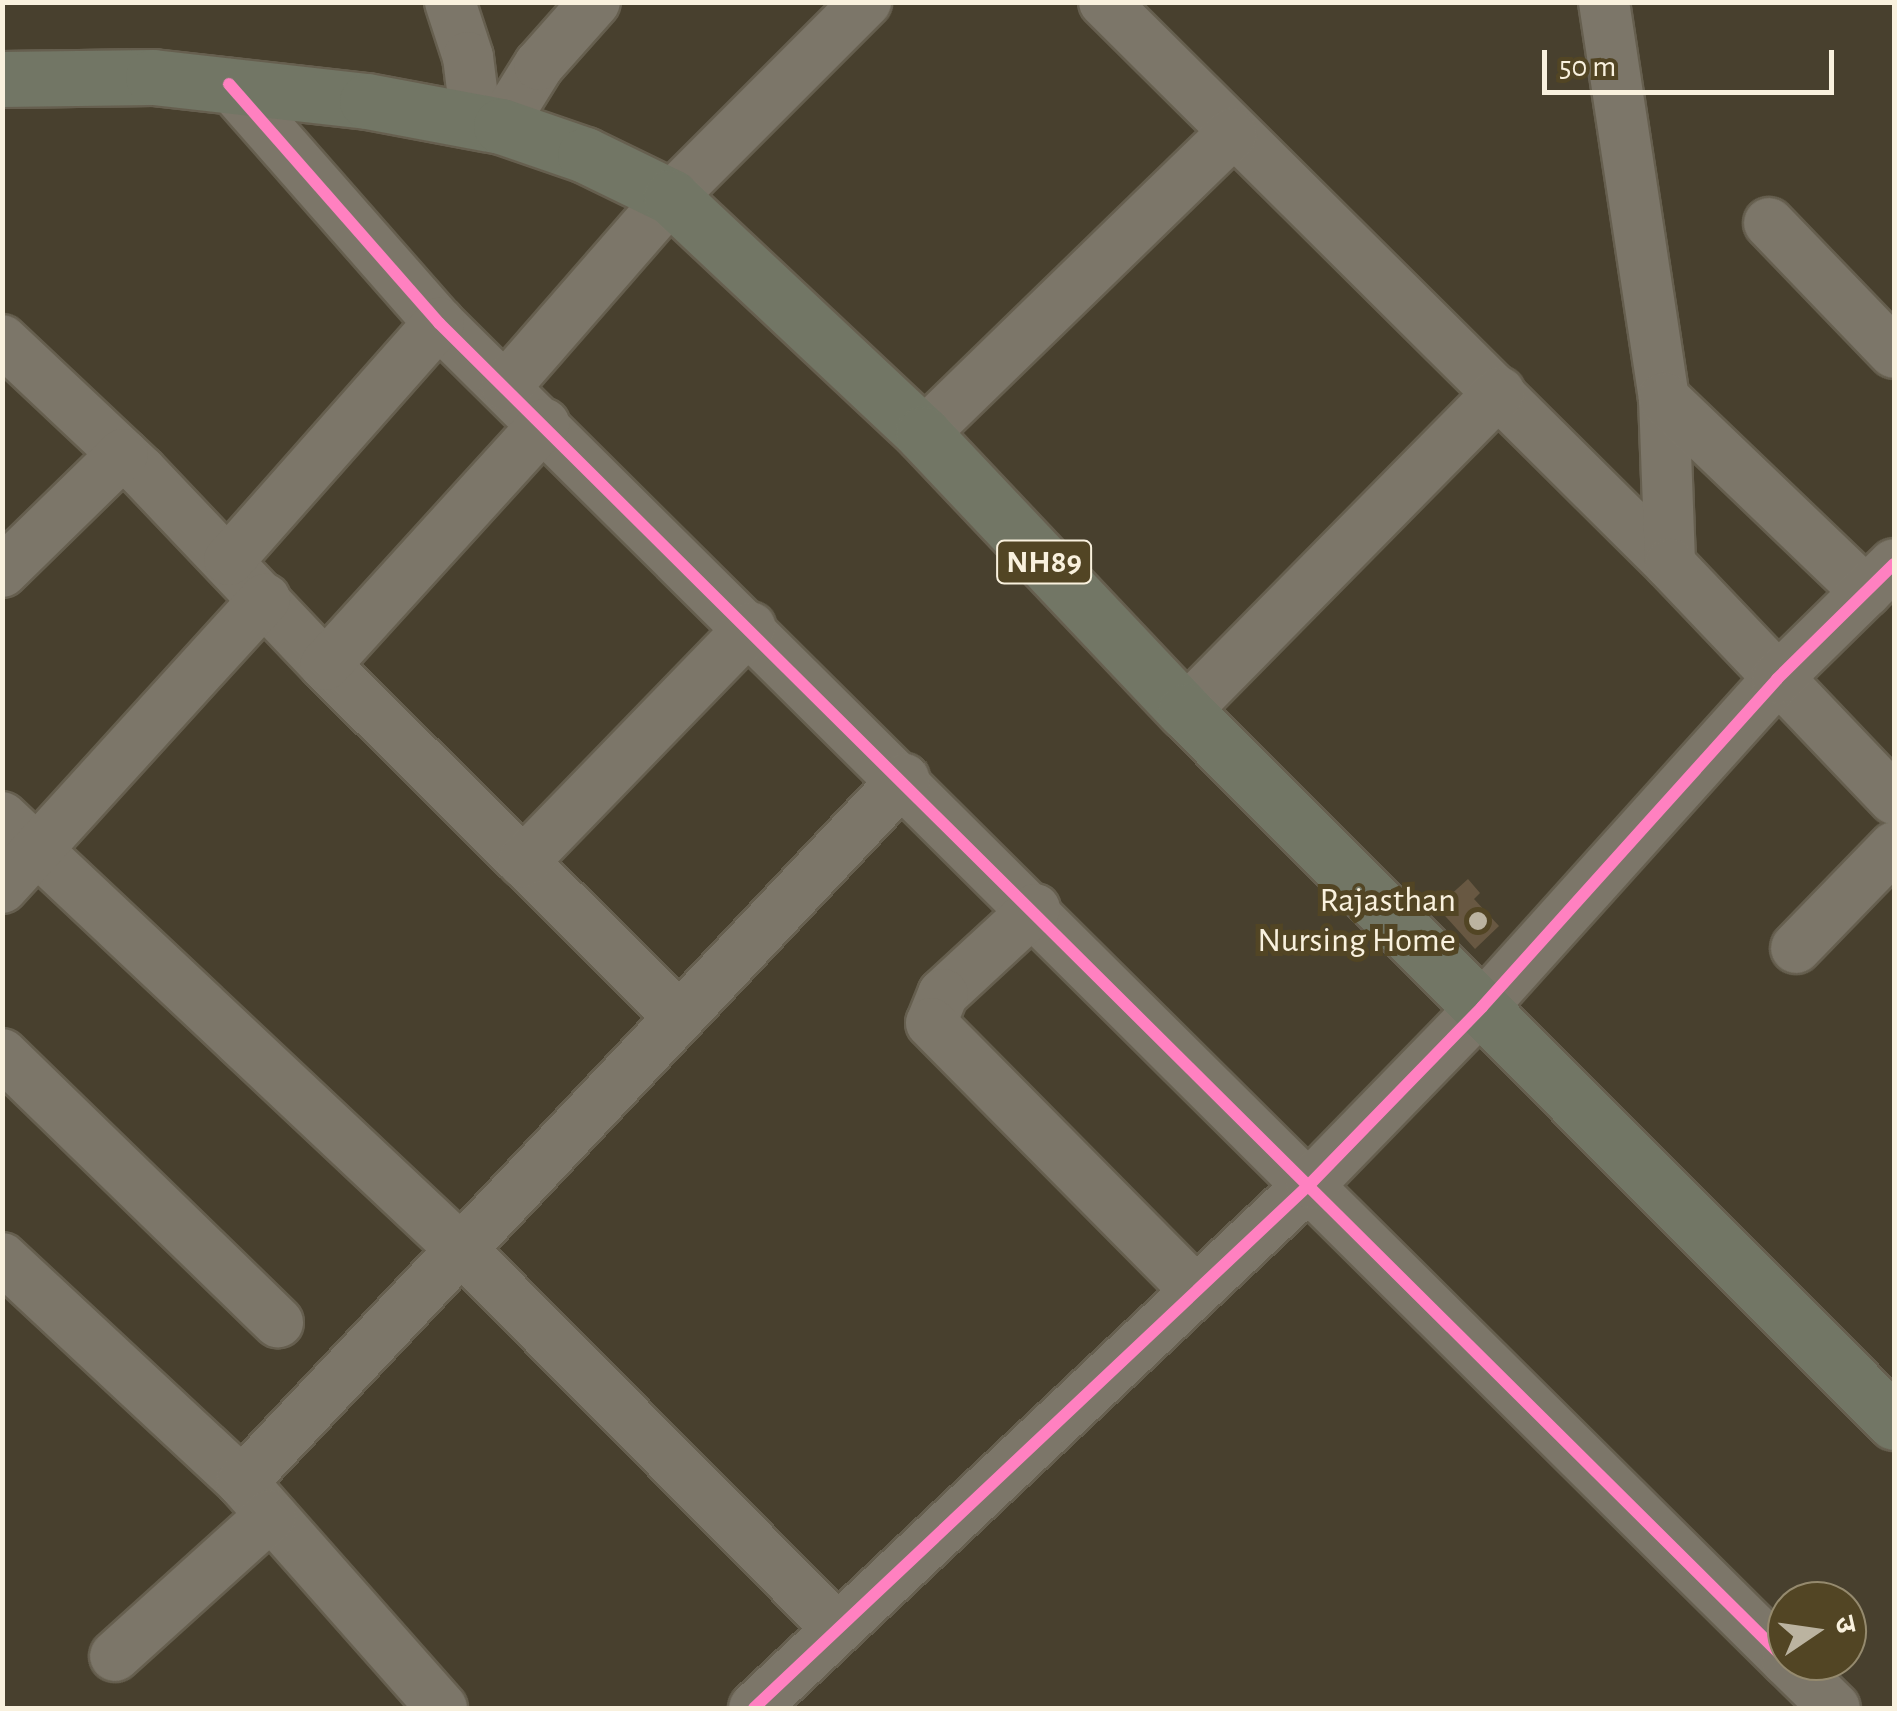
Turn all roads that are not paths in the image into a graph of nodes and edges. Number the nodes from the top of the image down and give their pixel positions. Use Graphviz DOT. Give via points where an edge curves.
graph roads {
  1 [pos="450,2"];
  2 [pos="595,2"];
  3 [pos="866,2"];
  4 [pos="1104,2"];
  5 [pos="1604,2"];
  6 [pos="2,79"];
  7 [pos="230,84"];
  8 [pos="488,123"];
  9 [pos="1232,134"];
  10 [pos="671,197"];
  11 [pos="1769,224"];
  12 [pos="439,323"];
  13 [pos="2,340"];
  14 [pos="1894,354"];
  15 [pos="506,386"];
  16 [pos="1500,392"];
  17 [pos="1664,398"];
  18 [pos="544,424"];
  19 [pos="923,434"];
  20 [pos="123,454"];
  21 [pos="229,560"];
  22 [pos="1670,564"];
  23 [pos="2,572"];
  24 [pos="1880,578"];
  25 [pos="265,599"];
  26 [pos="751,627"];
  27 [pos="325,665"];
  28 [pos="1776,680"];
  29 [pos="1184,712"];
  30 [pos="904,779"];
  31 [pos="1894,799"];
  32 [pos="2,816"];
  33 [pos="1894,848"];
  34 [pos="523,862"];
  35 [pos="20,872"];
  36 [pos="1035,910"];
  37 [pos="1796,948"];
  38 [pos="1482,1007"];
  39 [pos="679,1016"];
  40 [pos="2,1054"];
  41 [pos="1311,1183"];
  42 [pos="464,1252"];
  43 [pos="2,1258"];
  44 [pos="1196,1291"];
  45 [pos="278,1322"];
  46 [pos="1894,1422"];
  47 [pos="256,1498"];
  48 [pos="837,1628"];
  49 [pos="1767,1641"];
  50 [pos="115,1656"];
  51 [pos="1807,1681"];
  52 [pos="427,1704"];
  53 [pos="754,1708"];
  54 [pos="1835,1708"];
  1 -- 8 [label="street"];
  2 -- 8 [label="street"];
  3 -- 10 [label="street"];
  4 -- 9 [label="street"];
  5 -- 17 [label="street"];
  6 -- 7 [label="main road, NH89" via="154,77"];
  7 -- 8 [label="main road, NH89"];
  7 -- 12 [label="street"];
  8 -- 10 [label="main road, NH89" via="585,155"];
  9 -- 16 [label="street"];
  9 -- 19 [label="street"];
  10 -- 15 [label="street"];
  10 -- 19 [label="main road, NH89"];
  11 -- 14 [label="street"];
  12 -- 15 [label="street"];
  12 -- 21 [label="street"];
  13 -- 20 [label="street"];
  15 -- 18 [label="street"];
  16 -- 22 [label="street"];
  16 -- 29 [label="street"];
  17 -- 22 [label="street"];
  17 -- 24 [label="street"];
  18 -- 26 [label="street"];
  18 -- 27 [label="street"];
  19 -- 29 [label="main road, NH89"];
  20 -- 21 [label="street"];
  20 -- 23 [label="street"];
  21 -- 25 [label="street"];
  22 -- 28 [label="street"];
  24 -- 28 [label="street"];
  25 -- 27 [label="street"];
  25 -- 35 [label="street"];
  26 -- 30 [label="street"];
  26 -- 34 [label="street"];
  27 -- 34 [label="street"];
  28 -- 31 [label="street"];
  28 -- 38 [label="street"];
  29 -- 38 [label="main road, NH89"];
  30 -- 36 [label="street"];
  30 -- 39 [label="street"];
  32 -- 35 [label="street"];
  33 -- 37 [label="street"];
  34 -- 39 [label="street"];
  35 -- 42 [label="street"];
  36 -- 41 [label="street"];
  36 -- 44 [label="street" via="943,994 931,1023"];
  38 -- 41 [label="street"];
  38 -- 46 [label="main road, NH89"];
  39 -- 42 [label="street"];
  40 -- 45 [label="street"];
  41 -- 44 [label="street"];
  41 -- 49 [label="street"];
  42 -- 47 [label="street"];
  42 -- 48 [label="street"];
  43 -- 47 [label="street"];
  44 -- 48 [label="street"];
  47 -- 50 [label="street"];
  47 -- 52 [label="street"];
  48 -- 53 [label="street"];
  51 -- 54 [label="street"];
}
